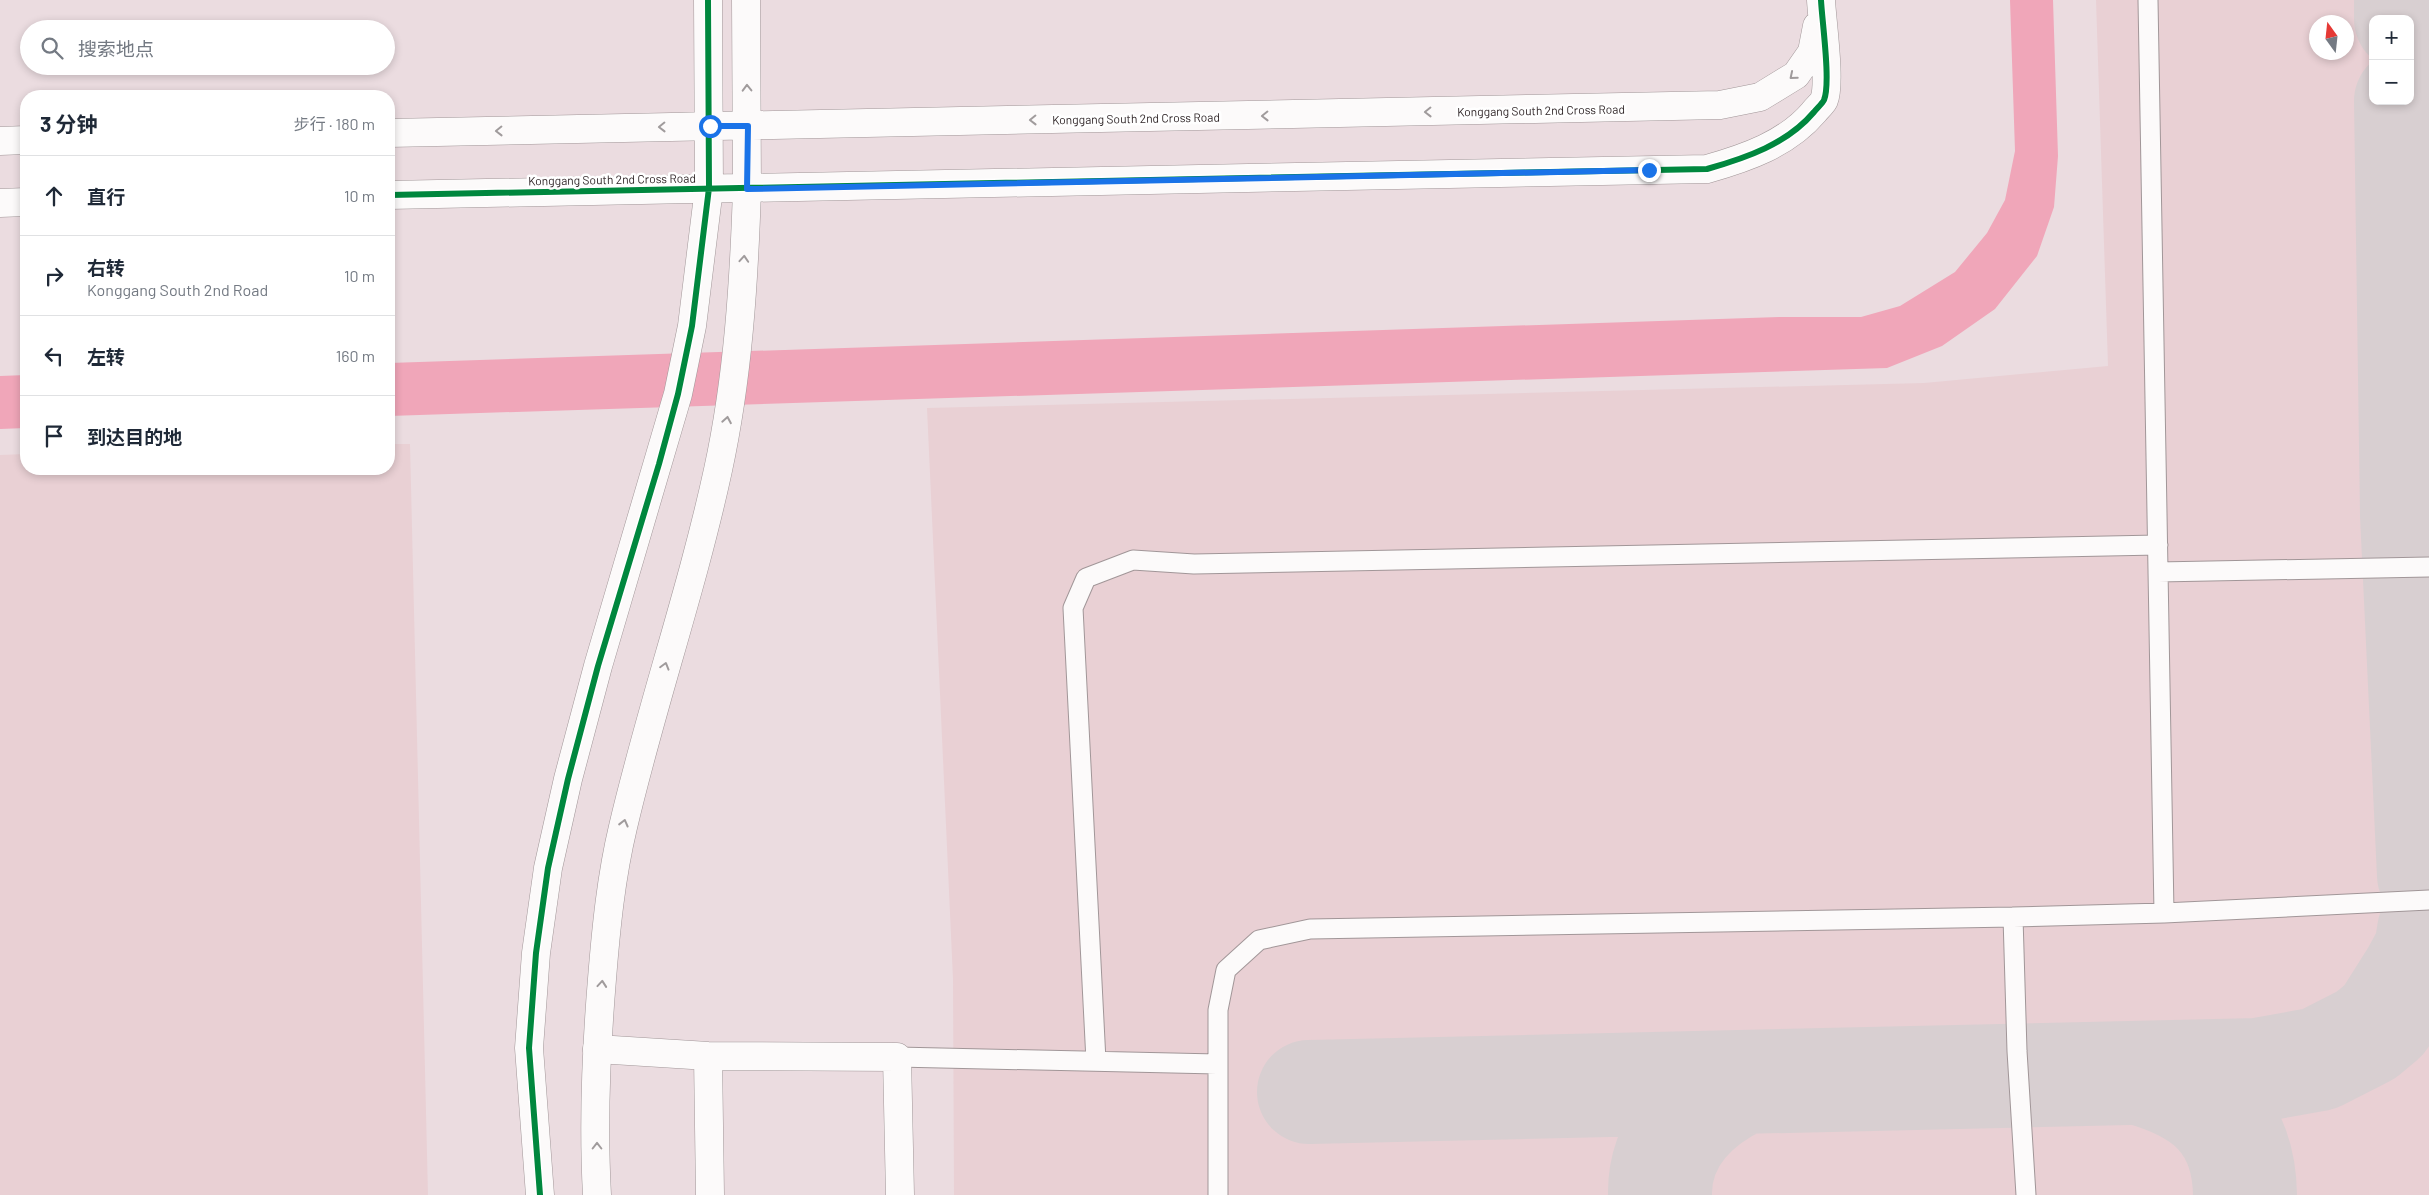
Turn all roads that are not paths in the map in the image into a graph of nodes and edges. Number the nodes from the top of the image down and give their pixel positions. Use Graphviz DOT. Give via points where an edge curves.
graph roads {
  1 [pos="708,0"];
  2 [pos="746,0"];
  3 [pos="1821,0"];
  4 [pos="2148,0"];
  5 [pos="710,126"];
  6 [pos="748,126"];
  7 [pos="395,133"];
  8 [pos="20,140"];
  9 [pos="0,141"];
  10 [pos="709,188"];
  11 [pos="747,189"];
  12 [pos="395,195"];
  13 [pos="20,202"];
  14 [pos="0,203"];
  15 [pos="2158,545"];
  16 [pos="2429,567"];
  17 [pos="2158,572"];
  18 [pos="2429,900"];
  19 [pos="2164,913"];
  20 [pos="2013,917"];
  21 [pos="596,1049"];
  22 [pos="708,1056"];
  23 [pos="897,1057"];
  24 [pos="1096,1061"];
  25 [pos="1217,1064"];
  26 [pos="540,1195"];
  27 [pos="597,1195"];
  28 [pos="710,1195"];
  29 [pos="900,1195"];
  30 [pos="1218,1195"];
  31 [pos="2026,1195"];
  1 -- 5 [label="street"];
  6 -- 2 [label="street, one-way"];
  3 -- 6 [label="street, Konggang South 2nd Cross Road, one-way" via="1812,52 1796,75 1760,98 1720,105"];
  3 -- 11 [label="street, Konggang South 2nd Cross Road" via="1826,76 1824,100 1804,124 1765,149 1742,160 1707,169"];
  4 -- 15 [label="lane"];
  5 -- 6 [label="street, Konggang South 2nd Cross Road"];
  5 -- 7 [label="street, Konggang South 2nd Cross Road, one-way"];
  5 -- 10 [label="street"];
  6 -- 11 [label="street"];
  8 -- 9 [label="street"];
  10 -- 11 [label="street, Konggang South 2nd Cross Road"];
  10 -- 12 [label="street, Konggang South 2nd Cross Road"];
  10 -- 26 [label="street" via="692,326 678,394 598,666 548,868 536,953 529,1048"];
  21 -- 11 [label="street, one-way" via="606,926 622,829 690,584 718,468 733,383"];
  13 -- 14 [label="street"];
  15 -- 17 [label="lane"];
  15 -- 24 [label="lane" via="1194,564 1133,560 1086,578 1073,608"];
  16 -- 17 [label="lane"];
  17 -- 19 [label="lane"];
  18 -- 19 [label="lane"];
  19 -- 20 [label="lane"];
  20 -- 25 [label="lane" via="1310,929 1259,940 1226,970 1218,1010"];
  20 -- 31 [label="lane"];
  21 -- 22 [label="street"];
  27 -- 21 [label="street, one-way"];
  22 -- 23 [label="street"];
  22 -- 28 [label="street"];
  23 -- 24 [label="lane"];
  23 -- 29 [label="street"];
  24 -- 25 [label="lane"];
  25 -- 30 [label="lane"];
}
